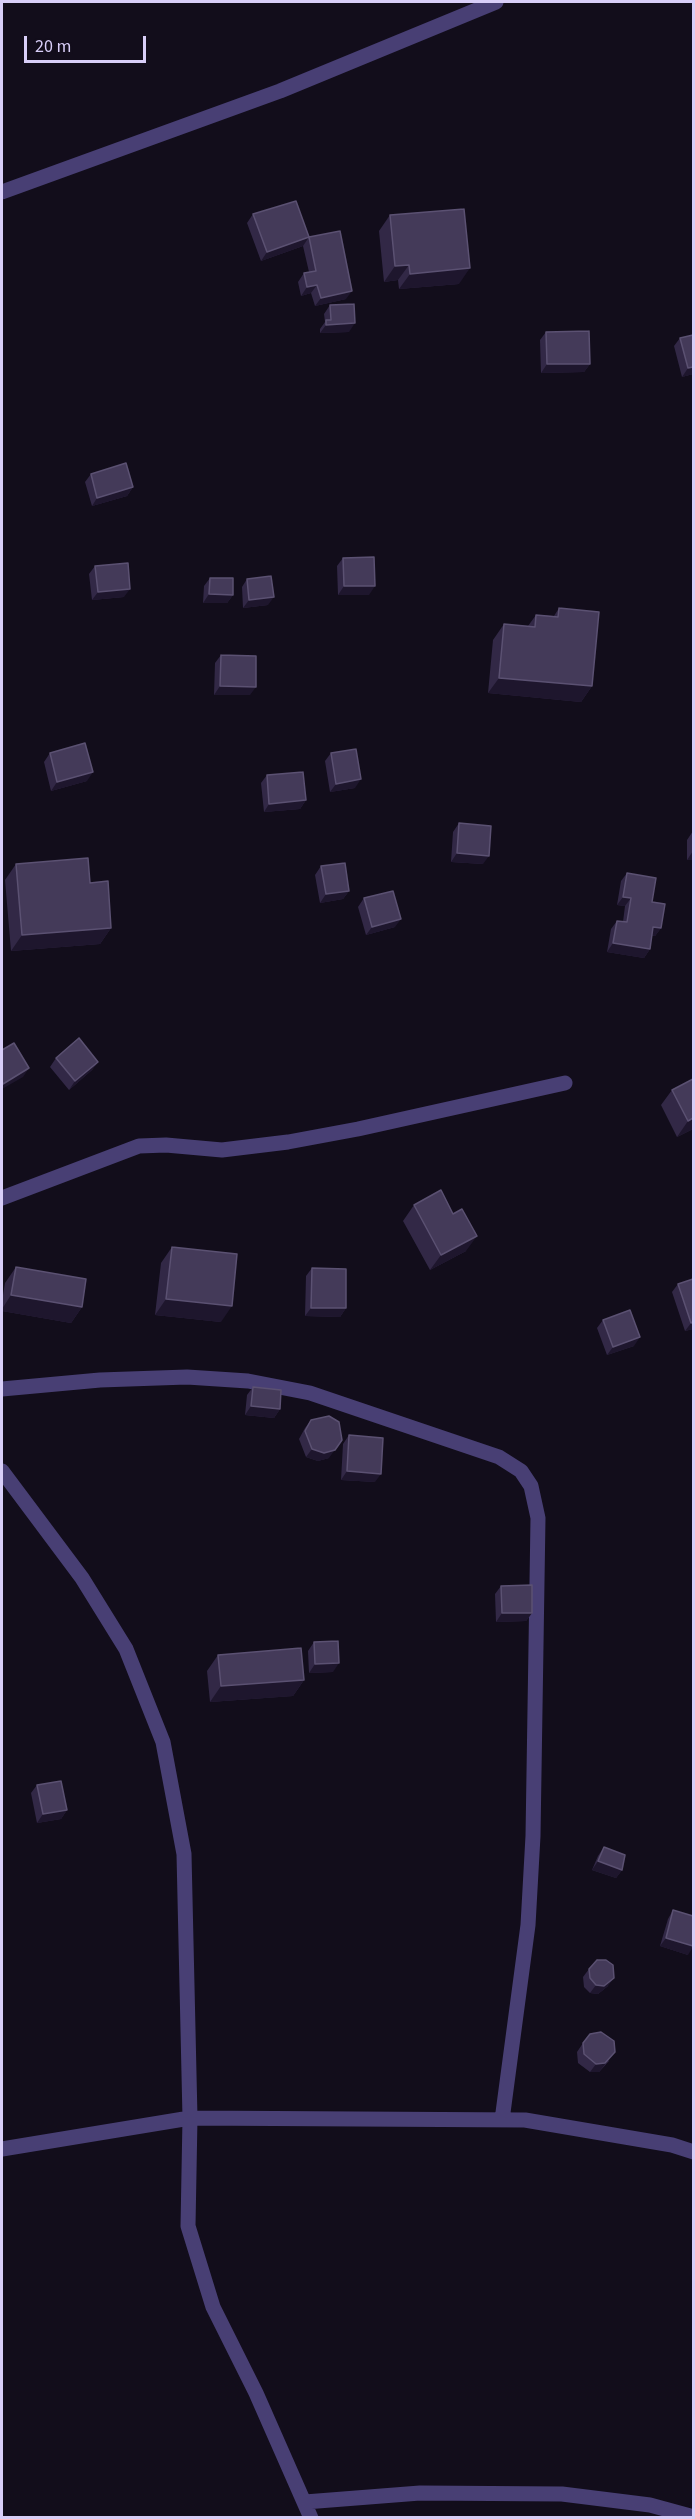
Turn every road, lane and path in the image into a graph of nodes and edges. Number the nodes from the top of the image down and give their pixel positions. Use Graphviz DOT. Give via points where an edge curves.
graph roads {
  1 [pos="496,2"];
  2 [pos="2,192"];
  3 [pos="566,1083"];
  4 [pos="2,1198"];
  5 [pos="2,1389"];
  6 [pos="2,1471"];
  7 [pos="190,2118"];
  8 [pos="502,2120"];
  9 [pos="2,2149"];
  10 [pos="693,2152"];
  11 [pos="305,2502"];
  12 [pos="311,2517"];
  13 [pos="693,2517"];
  1 -- 2 [label="street" via="280,91"];
  3 -- 4 [label="street" via="288,1142 222,1150 140,1146"];
  5 -- 8 [label="street" via="187,1377 248,1381 310,1393 499,1457 521,1471 531,1486 538,1518 533,1836 528,1925"];
  6 -- 7 [label="street" via="82,1578 126,1649 163,1742 184,1854"];
  7 -- 8 [label="street"];
  7 -- 9 [label="street"];
  7 -- 11 [label="street" via="188,2226 198,2261 213,2307"];
  8 -- 10 [label="street" via="548,2124"];
  11 -- 12 [label="street"];
  11 -- 13 [label="street" via="420,2493 562,2494 650,2505"];
}
